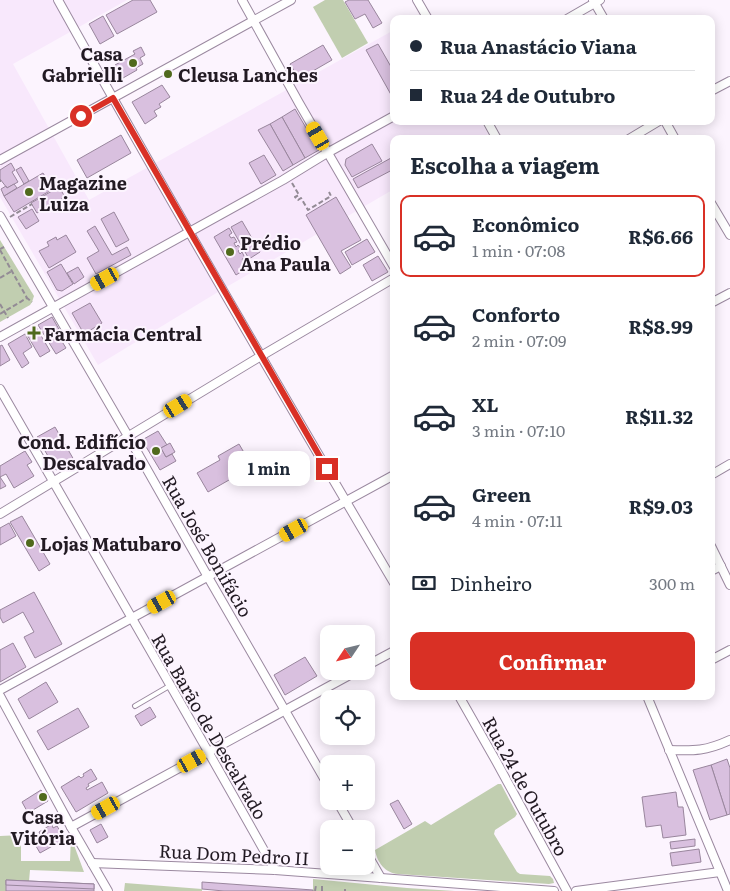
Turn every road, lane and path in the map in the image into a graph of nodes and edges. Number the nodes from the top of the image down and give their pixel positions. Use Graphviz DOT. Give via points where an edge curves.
graph roads {
  1 [pos="58,0"];
  2 [pos="242,0"];
  3 [pos="292,0"];
  4 [pos="417,0"];
  5 [pos="596,1"];
  6 [pos="426,15"];
  7 [pos="573,15"];
  8 [pos="602,15"];
  9 [pos="254,21"];
  10 [pos="104,71"];
  11 [pos="120,74"];
  12 [pos="730,80"];
  13 [pos="715,89"];
  14 [pos="113,98"];
  15 [pos="390,118"];
  16 [pos="652,125"];
  17 [pos="636,135"];
  18 [pos="328,153"];
  19 [pos="0,160"];
  20 [pos="292,182"];
  21 [pos="329,192"];
  22 [pos="32,204"];
  23 [pos="715,209"];
  24 [pos="2,218"];
  25 [pos="189,232"];
  26 [pos="730,235"];
  27 [pos="4,247"];
  28 [pos="0,250"];
  29 [pos="390,261"];
  30 [pos="12,271"];
  31 [pos="0,278"];
  32 [pos="390,280"];
  33 [pos="730,293"];
  34 [pos="27,298"];
  35 [pos="32,302"];
  36 [pos="715,302"];
  37 [pos="0,304"];
  38 [pos="54,308"];
  39 [pos="4,311"];
  40 [pos="0,314"];
  41 [pos="8,318"];
  42 [pos="0,337"];
  43 [pos="261,356"];
  44 [pos="0,389"];
  45 [pos="128,436"];
  46 [pos="730,464"];
  47 [pos="715,473"];
  48 [pos="390,477"];
  49 [pos="54,482"];
  50 [pos="346,502"];
  51 [pos="0,514"];
  52 [pos="715,554"];
  53 [pos="721,566"];
  54 [pos="715,569"];
  55 [pos="390,576"];
  56 [pos="208,577"];
  57 [pos="730,585"];
  58 [pos="132,619"];
  59 [pos="730,650"];
  60 [pos="390,653"];
  61 [pos="715,658"];
  62 [pos="375,661"];
  63 [pos="340,680"];
  64 [pos="171,685"];
  65 [pos="0,690"];
  66 [pos="0,696"];
  67 [pos="461,700"];
  68 [pos="649,700"];
  69 [pos="135,706"];
  70 [pos="285,710"];
  71 [pos="730,740"];
  72 [pos="669,750"];
  73 [pos="209,752"];
  74 [pos="320,771"];
  75 [pos="71,827"];
  76 [pos="92,863"];
  77 [pos="375,868"];
  78 [pos="275,870"];
  79 [pos="720,872"];
  80 [pos="381,878"];
  81 [pos="316,885"];
  82 [pos="322,885"];
  83 [pos="108,891"];
  84 [pos="315,891"];
  85 [pos="322,891"];
  86 [pos="554,891"];
  87 [pos="567,891"];
  88 [pos="576,891"];
  89 [pos="728,891"];
  1 -- 14 [label="street"];
  2 -- 9 [label="street"];
  3 -- 9 [label="street"];
  4 -- 6 [label="street"];
  5 -- 7 [label="street"];
  5 -- 8 [label="street"];
  9 -- 14 [label="street"];
  9 -- 18 [label="street"];
  10 -- 11 [label="path" via="111,67"];
  12 -- 13 [label="street"];
  14 -- 19 [label="street"];
  14 -- 25 [label="street"];
  15 -- 18 [label="street"];
  16 -- 17 [label="street"];
  18 -- 25 [label="street"];
  18 -- 29 [label="street"];
  20 -- 21 [label="path" via="299,195 296,197 298,200 301,198 308,210 331,196"];
  22 -- 24 [label="path"];
  23 -- 26 [label="street"];
  24 -- 38 [label="street, Rua José Bonifácio"];
  25 -- 38 [label="street"];
  25 -- 43 [label="street"];
  27 -- 28 [label="path"];
  28 -- 30 [label="path"];
  30 -- 31 [label="path"];
  30 -- 34 [label="path"];
  32 -- 43 [label="street"];
  33 -- 36 [label="street"];
  34 -- 35 [label="path"];
  34 -- 39 [label="path"];
  37 -- 39 [label="path"];
  38 -- 42 [label="street"];
  38 -- 45 [label="street, Rua José Bonifácio"];
  39 -- 40 [label="path"];
  39 -- 41 [label="path"];
  43 -- 45 [label="street"];
  43 -- 50 [label="street"];
  44 -- 49 [label="street, Rua Barão de Descalvado"];
  45 -- 49 [label="street"];
  45 -- 56 [label="street, Rua José Bonifácio"];
  46 -- 47 [label="street"];
  48 -- 50 [label="street"];
  49 -- 51 [label="street"];
  49 -- 58 [label="street, Rua Barão de Descalvado"];
  50 -- 55 [label="street"];
  50 -- 56 [label="street"];
  52 -- 53 [label="street"];
  53 -- 54 [label="street"];
  53 -- 57 [label="street"];
  56 -- 58 [label="street"];
  56 -- 70 [label="street, Rua José Bonifácio"];
  58 -- 64 [label="street, Rua Barão de Descalvado"];
  58 -- 65 [label="street"];
  59 -- 61 [label="street"];
  60 -- 62 [label="street"];
  63 -- 70 [label="street"];
  64 -- 69 [label="lane"];
  64 -- 73 [label="street, Rua Barão de Descalvado"];
  66 -- 75 [label="street"];
  67 -- 87 [label="street, Rua 24 de Outubro"];
  68 -- 72 [label="street"];
  70 -- 73 [label="street"];
  70 -- 74 [label="street, Rua José Bonifácio"];
  71 -- 72 [label="street" via="695,751"];
  72 -- 79 [label="street"];
  73 -- 75 [label="street"];
  73 -- 78 [label="street, Rua Barão de Descalvado"];
  75 -- 76 [label="street"];
  76 -- 78 [label="street, Rua Dom Pedro II"];
  76 -- 83 [label="street"];
  77 -- 80 [label="street"];
  78 -- 80 [label="street, Rua Dom Pedro II"];
  79 -- 88 [label="street"];
  79 -- 89 [label="street"];
  80 -- 86 [label="street, Rua Dom Pedro II"];
  81 -- 84 [label="path"];
  82 -- 85 [label="path"];
}
